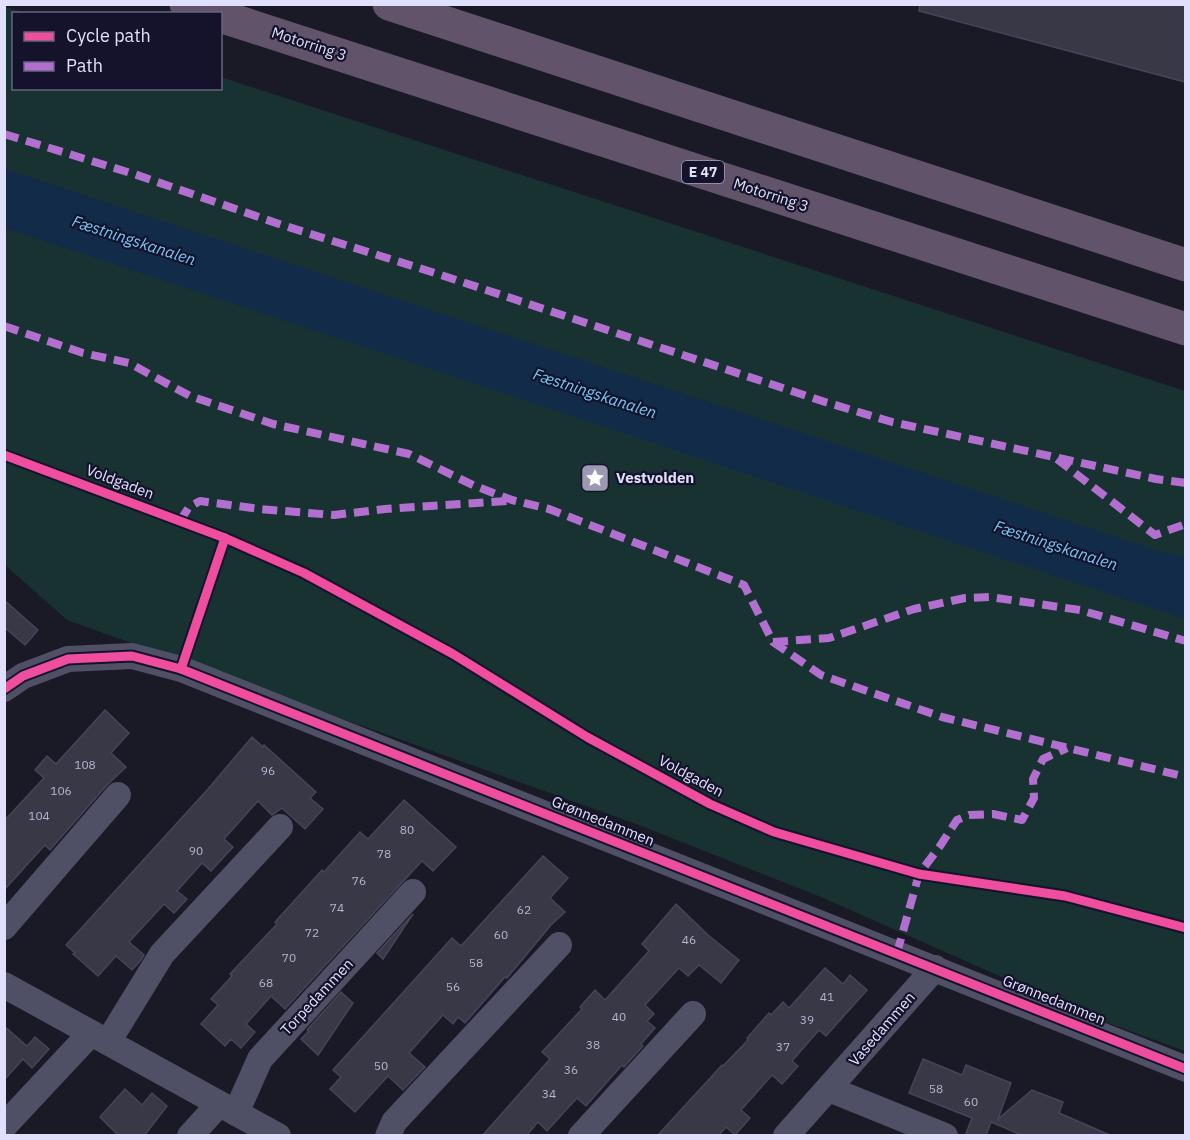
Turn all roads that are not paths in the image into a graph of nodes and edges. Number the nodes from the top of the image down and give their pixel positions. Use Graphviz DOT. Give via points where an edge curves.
graph roads {
  1 [pos="186,4"];
  2 [pos="389,4"];
  3 [pos="208,12"];
  4 [pos="222,17"];
  5 [pos="1185,265"];
  6 [pos="1185,329"];
  7 [pos="4,689"];
  8 [pos="118,795"];
  9 [pos="280,827"];
  10 [pos="413,892"];
  11 [pos="4,927"];
  12 [pos="559,945"];
  13 [pos="935,968"];
  14 [pos="4,985"];
  15 [pos="693,1014"];
  16 [pos="99,1037"];
  17 [pos="1185,1069"];
  18 [pos="829,1089"];
  19 [pos="227,1109"];
  20 [pos="4,1126"];
  21 [pos="190,1136"];
  22 [pos="278,1136"];
  23 [pos="388,1136"];
  24 [pos="581,1136"];
  25 [pos="786,1136"];
  26 [pos="945,1136"];
  1 -- 3 [label="highway"];
  2 -- 5 [label="highway"];
  4 -- 6 [label="highway, Motorring 3 / E 47"];
  7 -- 13 [label="street, Grønnedammen" via="23,676 68,659 132,656 181,669"];
  8 -- 11 [label="street"];
  9 -- 16 [label="street" via="162,954"];
  10 -- 19 [label="street, Torpedammen" via="261,1059"];
  12 -- 23 [label="street" via="394,1122"];
  13 -- 17 [label="street, Grønnedammen"];
  13 -- 18 [label="street, Vasedammen"];
  14 -- 16 [label="street"];
  15 -- 24 [label="street"];
  16 -- 19 [label="street"];
  16 -- 20 [label="street"];
  18 -- 25 [label="street, Vasedammen"];
  18 -- 26 [label="street"];
  19 -- 21 [label="street, Torpedammen"];
  19 -- 22 [label="street"];
}
